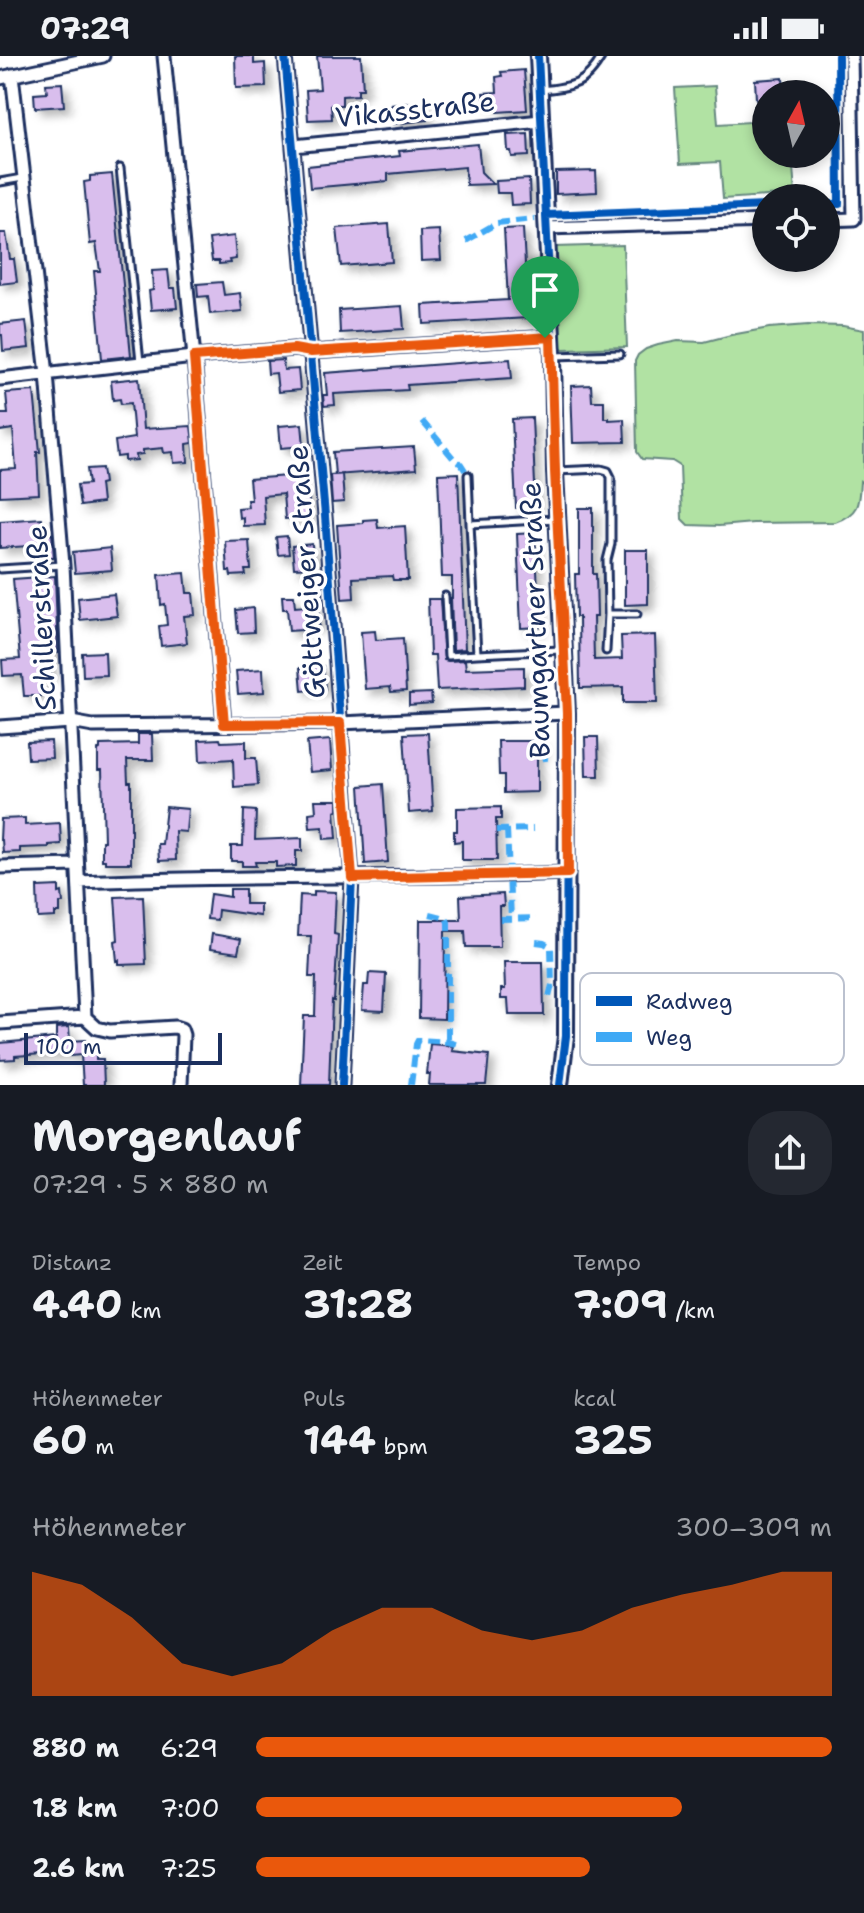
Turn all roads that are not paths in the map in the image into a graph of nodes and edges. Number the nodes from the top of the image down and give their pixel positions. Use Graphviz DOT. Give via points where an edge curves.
graph roads {
  1 [pos="103,56"];
  2 [pos="164,56"];
  3 [pos="285,56"];
  4 [pos="538,56"];
  5 [pos="602,56"];
  6 [pos="851,56"];
  7 [pos="6,77"];
  8 [pos="540,90"];
  9 [pos="858,113"];
  10 [pos="541,121"];
  11 [pos="294,146"];
  12 [pos="120,168"];
  13 [pos="25,178"];
  14 [pos="0,182"];
  15 [pos="859,219"];
  16 [pos="752,221"];
  17 [pos="547,228"];
  18 [pos="551,337"];
  19 [pos="311,352"];
  20 [pos="620,354"];
  21 [pos="553,356"];
  22 [pos="194,357"];
  23 [pos="140,364"];
  24 [pos="47,374"];
  25 [pos="0,379"];
  26 [pos="555,471"];
  27 [pos="468,475"];
  28 [pos="557,519"];
  29 [pos="470,524"];
  30 [pos="63,565"];
  31 [pos="0,569"];
  32 [pos="445,596"];
  33 [pos="608,614"];
  34 [pos="637,614"];
  35 [pos="564,650"];
  36 [pos="606,651"];
  37 [pos="477,654"];
  38 [pos="567,713"];
  39 [pos="71,722"];
  40 [pos="340,723"];
  41 [pos="224,724"];
  42 [pos="0,727"];
  43 [pos="76,865"];
  44 [pos="0,867"];
  45 [pos="568,873"];
  46 [pos="352,878"];
  47 [pos="79,882"];
  48 [pos="85,1017"];
  49 [pos="0,1023"];
  50 [pos="181,1085"];
  51 [pos="342,1085"];
  52 [pos="560,1085"];
  1 -- 7 [label="street"];
  2 -- 22 [label="street"];
  3 -- 11 [label="street, Göttweiger Straße"];
  4 -- 8 [label="street, Baumgartner Straße"];
  5 -- 8 [label="lane" via="576,84"];
  6 -- 9 [label="street"];
  7 -- 13 [label="street, Schillerstraße"];
  8 -- 10 [label="street, Baumgartner Straße"];
  9 -- 15 [label="street"];
  10 -- 11 [label="street, Vikasstraße"];
  10 -- 17 [label="street, Baumgartner Straße"];
  11 -- 19 [label="street, Göttweiger Straße"];
  12 -- 23 [label="lane"];
  13 -- 14 [label="lane"];
  13 -- 24 [label="street, Schillerstraße"];
  16 -- 17 [label="street"];
  17 -- 18 [label="street, Baumgartner Straße"];
  18 -- 19 [label="street"];
  18 -- 21 [label="street, Baumgartner Straße"];
  19 -- 22 [label="street"];
  19 -- 40 [label="street, Göttweiger Straße"];
  20 -- 21 [label="lane"];
  21 -- 26 [label="street, Baumgartner Straße"];
  22 -- 23 [label="street"];
  22 -- 41 [label="street"];
  23 -- 24 [label="street"];
  24 -- 25 [label="street"];
  24 -- 30 [label="street, Schillerstraße"];
  26 -- 28 [label="street, Baumgartner Straße"];
  26 -- 33 [label="lane" via="601,469 611,477"];
  27 -- 29 [label="lane"];
  28 -- 29 [label="lane"];
  28 -- 35 [label="street, Baumgartner Straße"];
  29 -- 37 [label="lane"];
  30 -- 31 [label="lane"];
  30 -- 39 [label="street, Schillerstraße"];
  32 -- 37 [label="lane" via="448,656"];
  33 -- 34 [label="lane"];
  33 -- 36 [label="lane"];
  35 -- 37 [label="lane"];
  35 -- 38 [label="street, Baumgartner Straße"];
  38 -- 40 [label="street"];
  38 -- 45 [label="street, Baumgartner Straße"];
  39 -- 41 [label="street"];
  39 -- 42 [label="street"];
  39 -- 43 [label="street, Schillerstraße"];
  40 -- 41 [label="street"];
  40 -- 46 [label="street, Göttweiger Straße"];
  43 -- 44 [label="street"];
  43 -- 47 [label="street, Schillerstraße"];
  45 -- 46 [label="street"];
  45 -- 52 [label="street, Baumgartner Straße" via="566,1036"];
  46 -- 47 [label="street"];
  46 -- 51 [label="street, Göttweiger Straße"];
  47 -- 48 [label="street, Schillerstraße"];
  48 -- 49 [label="street"];
  48 -- 50 [label="street" via="110,1031 181,1029"];
}
